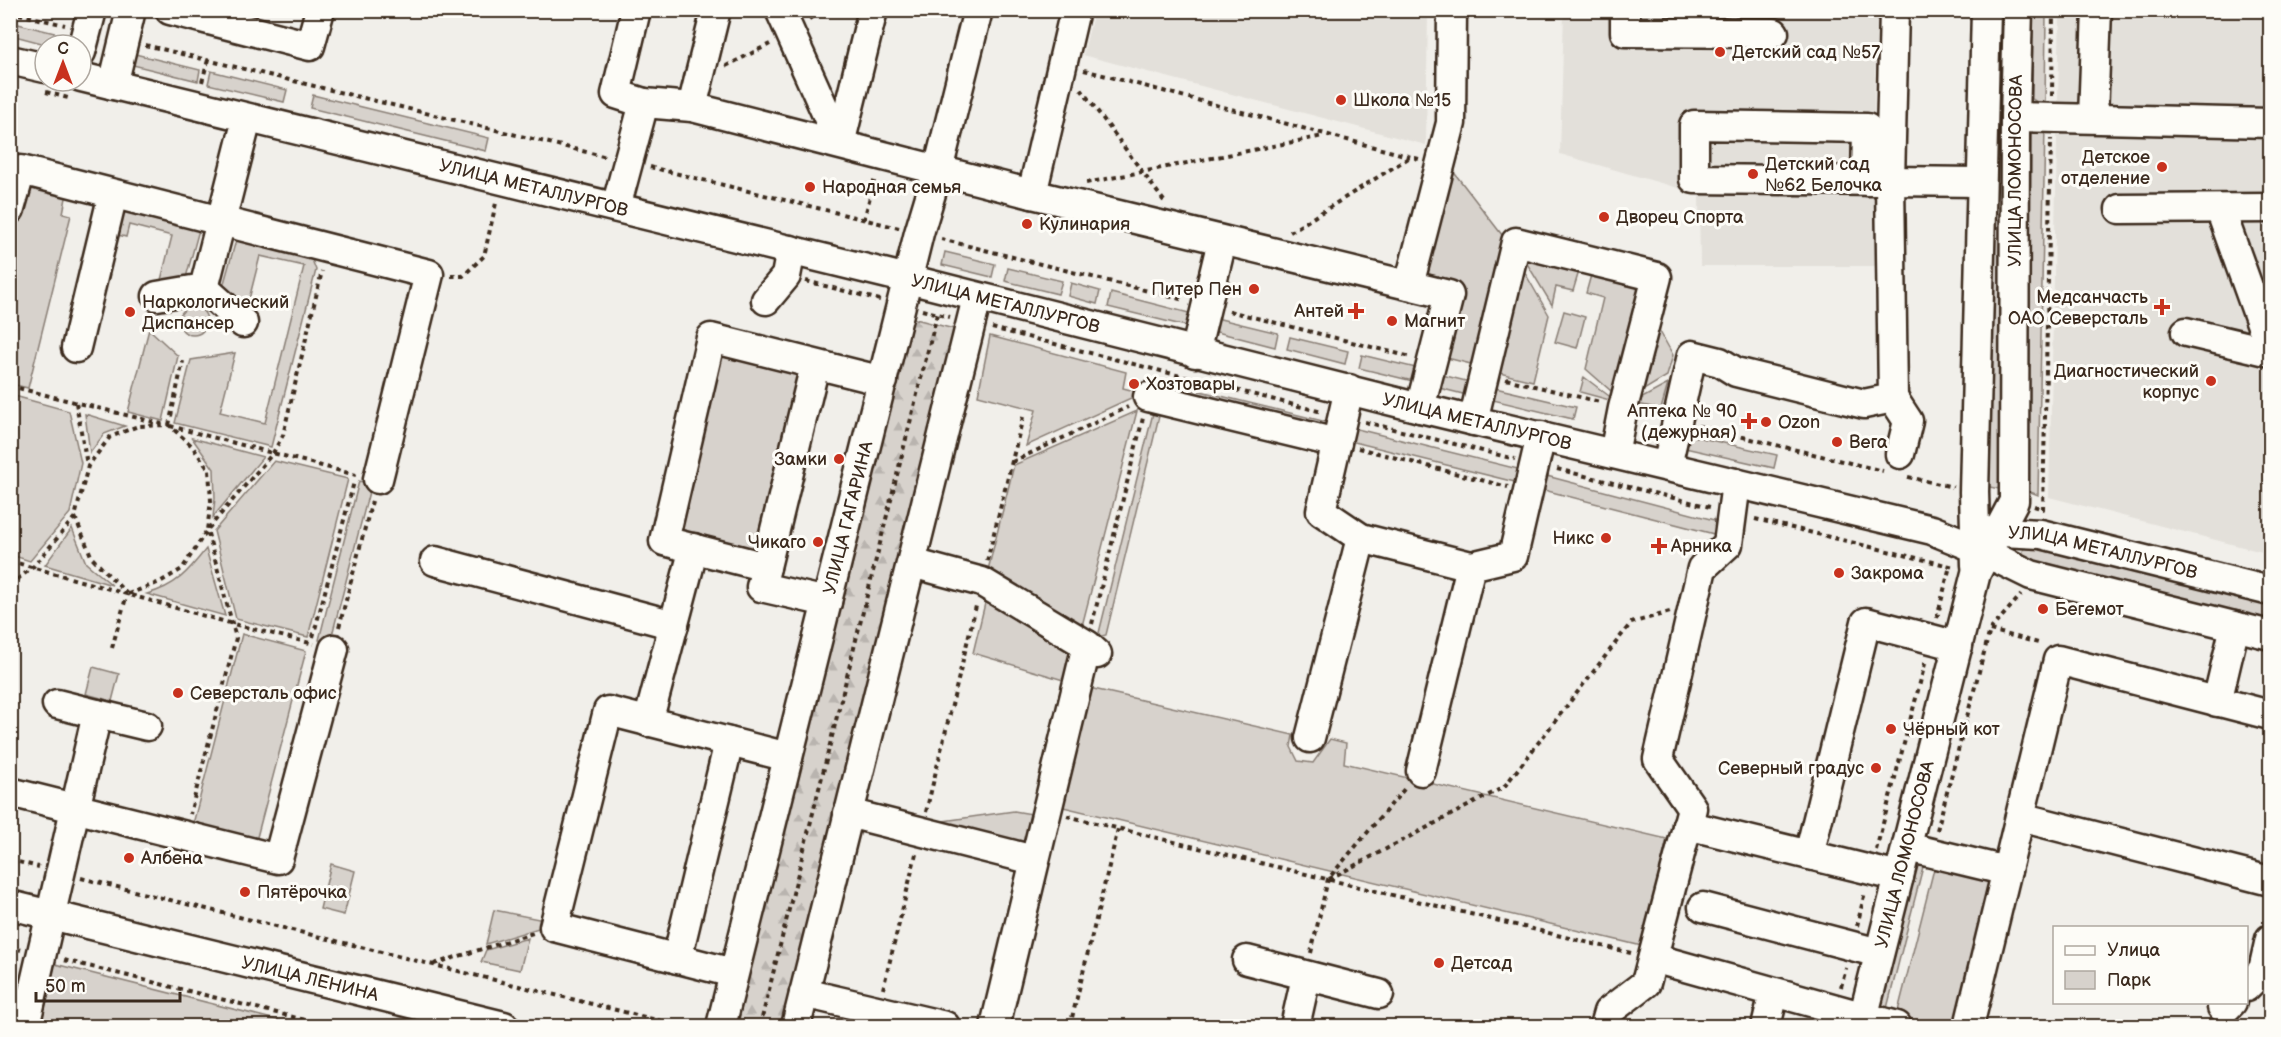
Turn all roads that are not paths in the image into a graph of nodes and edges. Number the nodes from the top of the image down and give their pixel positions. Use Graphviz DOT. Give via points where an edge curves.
graph roads {
  1 [pos="130,10"];
  2 [pos="170,10"];
  3 [pos="320,10"];
  4 [pos="636,10"];
  5 [pos="716,10"];
  6 [pos="873,10"];
  7 [pos="978,10"];
  8 [pos="1075,10"];
  9 [pos="1452,10"];
  10 [pos="1625,10"];
  11 [pos="1894,10"];
  12 [pos="1986,10"];
  13 [pos="2018,10"];
  14 [pos="2097,10"];
  15 [pos="786,21"];
  16 [pos="1774,33"];
  17 [pos="10,60"];
  18 [pos="33,74"];
  19 [pos="113,85"];
  20 [pos="93,87"];
  21 [pos="695,94"];
  22 [pos="644,103"];
  23 [pos="2015,117"];
  24 [pos="2093,117"];
  25 [pos="247,118"];
  26 [pos="2271,123"];
  27 [pos="840,144"];
  28 [pos="16,168"];
  29 [pos="938,170"];
  30 [pos="1878,181"];
  31 [pos="1981,182"];
  32 [pos="113,194"];
  33 [pos="1032,194"];
  34 [pos="616,207"];
  35 [pos="2120,208"];
  36 [pos="2220,208"];
  37 [pos="2271,208"];
  38 [pos="10,209"];
  39 [pos="221,220"];
  40 [pos="1222,241"];
  41 [pos="788,263"];
  42 [pos="1410,285"];
  43 [pos="204,288"];
  44 [pos="905,292"];
  45 [pos="157,296"];
  46 [pos="766,300"];
  47 [pos="974,310"];
  48 [pos="243,322"];
  49 [pos="2186,332"];
  50 [pos="76,348"];
  51 [pos="2271,350"];
  52 [pos="1195,353"];
  53 [pos="815,365"];
  54 [pos="1155,371"];
  55 [pos="883,381"];
  56 [pos="1893,398"];
  57 [pos="1420,408"];
  58 [pos="1343,416"];
  59 [pos="1473,421"];
  60 [pos="1541,436"];
  61 [pos="1614,454"];
  62 [pos="1900,454"];
  63 [pos="1667,466"];
  64 [pos="378,479"];
  65 [pos="1736,483"];
  66 [pos="1361,538"];
  67 [pos="694,548"];
  68 [pos="1977,550"];
  69 [pos="435,561"];
  70 [pos="912,563"];
  71 [pos="1471,566"];
  72 [pos="766,567"];
  73 [pos="2271,591"];
  74 [pos="827,602"];
  75 [pos="674,625"];
  76 [pos="2235,626"];
  77 [pos="2271,635"];
  78 [pos="1945,642"];
  79 [pos="322,646"];
  80 [pos="2217,702"];
  81 [pos="57,704"];
  82 [pos="97,714"];
  83 [pos="2271,716"];
  84 [pos="648,722"];
  85 [pos="147,726"];
  86 [pos="1310,738"];
  87 [pos="729,742"];
  88 [pos="788,757"];
  89 [pos="1420,771"];
  90 [pos="10,792"];
  91 [pos="75,808"];
  92 [pos="848,813"];
  93 [pos="2020,817"];
  94 [pos="1687,825"];
  95 [pos="1919,850"];
  96 [pos="1809,855"];
  97 [pos="1034,860"];
  98 [pos="2007,870"];
  99 [pos="1899,877"];
  100 [pos="2271,881"];
  101 [pos="10,905"];
  102 [pos="1703,907"];
  103 [pos="50,915"];
  104 [pos="2271,939"];
  105 [pos="1879,953"];
  106 [pos="1653,958"];
  107 [pos="677,959"];
  108 [pos="1247,960"];
  109 [pos="733,973"];
  110 [pos="1306,977"];
  111 [pos="2248,986"];
  112 [pos="804,993"];
  113 [pos="1774,993"];
  114 [pos="1379,994"];
  115 [pos="412,1015"];
  116 [pos="1862,1022"];
  117 [pos="25,1026"];
  118 [pos="504,1026"];
  119 [pos="721,1026"];
  120 [pos="796,1026"];
  121 [pos="945,1026"];
  122 [pos="995,1026"];
  123 [pos="1295,1026"];
  124 [pos="1604,1026"];
  125 [pos="1766,1026"];
  126 [pos="1897,1026"];
  127 [pos="1969,1026"];
  1 -- 19 [label="street"];
  2 -- 3 [label="street" via="310,46"];
  4 -- 22 [label="street" via="616,94"];
  5 -- 21 [label="street"];
  6 -- 27 [label="street"];
  7 -- 29 [label="street, УЛИЦА ГАГАРИНА"];
  8 -- 33 [label="street"];
  9 -- 42 [label="street" via="1451,123"];
  10 -- 16 [label="street" via="1625,32"];
  11 -- 30 [label="street"];
  12 -- 31 [label="street, УЛИЦА ЛОМОНОСОВА"];
  13 -- 23 [label="street, УЛИЦА ЛОМОНОСОВА"];
  14 -- 24 [label="street"];
  15 -- 27 [label="street"];
  17 -- 18 [label="street"];
  19 -- 20 [label="street, УЛИЦА МЕТАЛЛУРГОВ"];
  19 -- 25 [label="street, УЛИЦА МЕТАЛЛУРГОВ"];
  21 -- 22 [label="street"];
  21 -- 27 [label="street"];
  22 -- 34 [label="street"];
  23 -- 24 [label="street"];
  23 -- 68 [label="street, УЛИЦА ЛОМОНОСОВА" via="2014,501"];
  24 -- 26 [label="street"];
  25 -- 34 [label="street, УЛИЦА МЕТАЛЛУРГОВ"];
  25 -- 39 [label="street"];
  27 -- 29 [label="street"];
  28 -- 32 [label="street"];
  28 -- 38 [label="street"];
  29 -- 33 [label="street"];
  29 -- 44 [label="street, УЛИЦА ГАГАРИНА"];
  30 -- 30 [label="street" via="1694,179 1694,125 1867,128"];
  30 -- 31 [label="street"];
  30 -- 56 [label="street"];
  31 -- 68 [label="street, УЛИЦА ЛОМОНОСОВА" via="1974,492"];
  32 -- 39 [label="street"];
  32 -- 50 [label="street"];
  33 -- 40 [label="street"];
  34 -- 41 [label="street, УЛИЦА МЕТАЛЛУРГОВ"];
  35 -- 36 [label="street"];
  36 -- 37 [label="street"];
  36 -- 51 [label="street"];
  39 -- 43 [label="street"];
  39 -- 64 [label="street" via="326,257 429,274"];
  40 -- 42 [label="street"];
  40 -- 52 [label="street"];
  41 -- 44 [label="street, УЛИЦА МЕТАЛЛУРГОВ"];
  41 -- 46 [label="street"];
  42 -- 57 [label="street" via="1449,295"];
  43 -- 45 [label="street"];
  43 -- 48 [label="street"];
  44 -- 47 [label="street, УЛИЦА МЕТАЛЛУРГОВ"];
  44 -- 55 [label="street, УЛИЦА ГАГАРИНА"];
  47 -- 54 [label="street, УЛИЦА МЕТАЛЛУРГОВ"];
  47 -- 70 [label="street"];
  49 -- 51 [label="street"];
  52 -- 54 [label="street, УЛИЦА МЕТАЛЛУРГОВ"];
  52 -- 58 [label="street, УЛИЦА МЕТАЛЛУРГОВ"];
  53 -- 55 [label="street"];
  53 -- 67 [label="street" via="711,338 664,541"];
  53 -- 72 [label="street"];
  54 -- 58 [label="street"];
  55 -- 74 [label="street, УЛИЦА ГАГАРИНА"];
  56 -- 62 [label="street" via="1908,421"];
  56 -- 63 [label="street" via="1864,404 1736,372 1720,362 1692,355"];
  57 -- 58 [label="street, УЛИЦА МЕТАЛЛУРГОВ"];
  57 -- 59 [label="street, УЛИЦА МЕТАЛЛУРГОВ"];
  58 -- 66 [label="street" via="1321,511"];
  59 -- 60 [label="street, УЛИЦА МЕТАЛЛУРГОВ"];
  59 -- 61 [label="street" via="1516,243 1657,277"];
  60 -- 61 [label="street, УЛИЦА МЕТАЛЛУРГОВ"];
  60 -- 71 [label="street" via="1513,556"];
  61 -- 63 [label="street, УЛИЦА МЕТАЛЛУРГОВ"];
  63 -- 65 [label="street, УЛИЦА МЕТАЛЛУРГОВ"];
  65 -- 68 [label="street, УЛИЦА МЕТАЛЛУРГОВ" via="1932,530"];
  65 -- 94 [label="street" via="1728,544 1702,568 1658,759 1692,808"];
  66 -- 71 [label="street"];
  66 -- 86 [label="street"];
  67 -- 72 [label="street"];
  67 -- 75 [label="street"];
  68 -- 73 [label="street, УЛИЦА МЕТАЛЛУРГОВ" via="2041,534"];
  68 -- 76 [label="street, УЛИЦА МЕТАЛЛУРГОВ" via="2031,575"];
  68 -- 78 [label="street, УЛИЦА ЛОМОНОСОВА"];
  69 -- 75 [label="street"];
  70 -- 92 [label="street"];
  70 -- 97 [label="street" via="982,582 1092,649"];
  71 -- 89 [label="street"];
  72 -- 74 [label="street" via="761,587"];
  74 -- 88 [label="street, УЛИЦА ГАГАРИНА"];
  75 -- 84 [label="street"];
  76 -- 77 [label="street, УЛИЦА МЕТАЛЛУРГОВ"];
  76 -- 80 [label="street"];
  78 -- 95 [label="street, УЛИЦА ЛОМОНОСОВА"];
  78 -- 96 [label="street" via="1866,622"];
  79 -- 91 [label="street" via="278,859"];
  80 -- 83 [label="street"];
  80 -- 93 [label="street" via="2058,660"];
  81 -- 82 [label="street"];
  82 -- 85 [label="street"];
  82 -- 91 [label="street"];
  84 -- 87 [label="street"];
  84 -- 107 [label="street" via="608,711 554,927"];
  87 -- 88 [label="street"];
  87 -- 107 [label="street"];
  88 -- 109 [label="street, УЛИЦА ГАГАРИНА"];
  90 -- 91 [label="street"];
  91 -- 103 [label="street"];
  92 -- 97 [label="street"];
  92 -- 112 [label="street"];
  93 -- 98 [label="street"];
  93 -- 100 [label="street"];
  94 -- 96 [label="street"];
  94 -- 106 [label="street"];
  95 -- 98 [label="street"];
  95 -- 99 [label="street, УЛИЦА ЛОМОНОСОВА"];
  96 -- 99 [label="street"];
  97 -- 122 [label="street"];
  98 -- 127 [label="street"];
  99 -- 105 [label="street, УЛИЦА ЛОМОНОСОВА"];
  101 -- 103 [label="street, УЛИЦА ЛЕНИНА"];
  102 -- 105 [label="street"];
  103 -- 115 [label="street, УЛИЦА ЛЕНИНА"];
  103 -- 117 [label="street"];
  104 -- 111 [label="street" via="2263,970"];
  105 -- 116 [label="street, УЛИЦА ЛОМОНОСОВА"];
  106 -- 113 [label="street"];
  106 -- 124 [label="street" via="1646,983 1608,1012"];
  107 -- 109 [label="street"];
  108 -- 110 [label="street"];
  109 -- 119 [label="street, УЛИЦА ГАГАРИНА"];
  110 -- 114 [label="street"];
  110 -- 123 [label="street"];
  112 -- 120 [label="street"];
  112 -- 121 [label="street"];
  113 -- 116 [label="street"];
  113 -- 125 [label="street"];
  115 -- 118 [label="street, УЛИЦА ЛЕНИНА"];
  116 -- 126 [label="street"];
}
